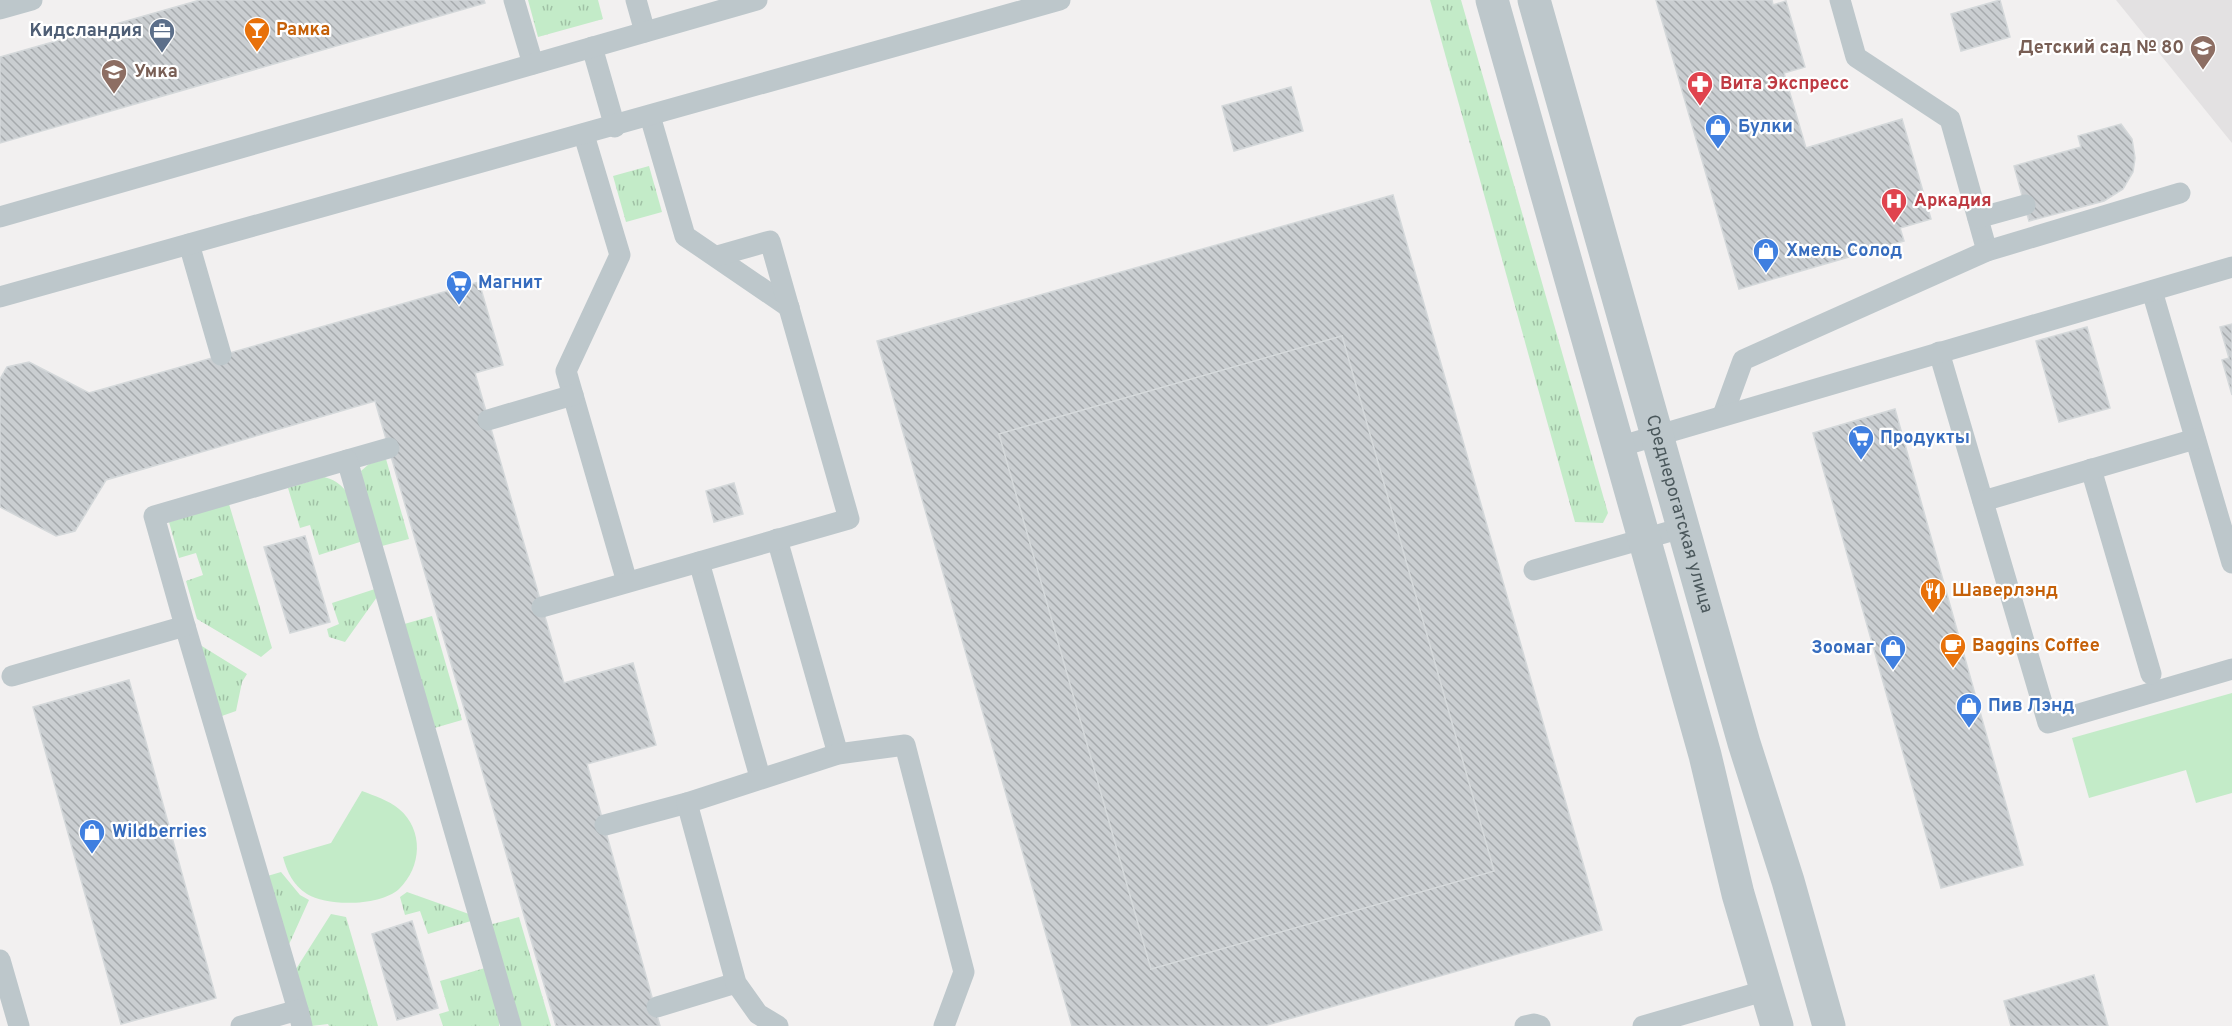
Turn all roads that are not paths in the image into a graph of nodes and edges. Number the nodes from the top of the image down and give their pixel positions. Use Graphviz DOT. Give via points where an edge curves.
graph roads {
  1 [pos="32,0"];
  2 [pos="514,0"];
  3 [pos="636,0"];
  4 [pos="757,0"];
  5 [pos="1060,0"];
  6 [pos="1492,0"];
  7 [pos="1534,0"];
  8 [pos="1840,0"];
  9 [pos="0,9"];
  10 [pos="645,32"];
  11 [pos="592,47"];
  12 [pos="533,64"];
  13 [pos="650,116"];
  14 [pos="615,127"];
  15 [pos="584,135"];
  16 [pos="2180,193"];
  17 [pos="2025,205"];
  18 [pos="0,217"];
  19 [pos="1978,218"];
  20 [pos="189,244"];
  21 [pos="1987,251"];
  22 [pos="717,256"];
  23 [pos="2232,267"];
  24 [pos="2152,291"];
  25 [pos="0,297"];
  26 [pos="789,307"];
  27 [pos="1940,352"];
  28 [pos="221,355"];
  29 [pos="573,395"];
  30 [pos="1723,416"];
  31 [pos="489,420"];
  32 [pos="1656,436"];
  33 [pos="2195,439"];
  34 [pos="1618,447"];
  35 [pos="389,448"];
  36 [pos="347,460"];
  37 [pos="2091,469"];
  38 [pos="1983,501"];
  39 [pos="1682,528"];
  40 [pos="1644,538"];
  41 [pos="777,539"];
  42 [pos="699,562"];
  43 [pos="2232,563"];
  44 [pos="1534,570"];
  45 [pos="627,582"];
  46 [pos="542,607"];
  47 [pos="185,626"];
  48 [pos="2232,669"];
  49 [pos="2151,674"];
  50 [pos="12,676"];
  51 [pos="838,754"];
  52 [pos="760,777"];
  53 [pos="687,803"];
  54 [pos="605,825"];
  55 [pos="0,960"];
  56 [pos="736,983"];
  57 [pos="1767,990"];
  58 [pos="657,1007"];
  59 [pos="300,1018"];
  60 [pos="19,1026"];
  61 [pos="241,1026"];
  62 [pos="511,1026"];
  63 [pos="778,1026"];
  64 [pos="944,1026"];
  65 [pos="1525,1026"];
  66 [pos="1540,1026"];
  67 [pos="1643,1026"];
  68 [pos="1777,1026"];
  69 [pos="1828,1026"];
  1 -- 9 [label="lane"];
  2 -- 12 [label="lane"];
  3 -- 10 [label="lane"];
  4 -- 10 [label="lane"];
  5 -- 13 [label="lane"];
  6 -- 34 [label="street"];
  7 -- 32 [label="street, Среднерогатская улица"];
  8 -- 19 [label="lane" via="1856,57 1950,119"];
  10 -- 11 [label="lane"];
  11 -- 12 [label="lane"];
  11 -- 14 [label="lane"];
  12 -- 18 [label="lane"];
  13 -- 14 [label="lane"];
  13 -- 22 [label="lane" via="686,236"];
  14 -- 15 [label="lane"];
  15 -- 20 [label="lane"];
  15 -- 29 [label="lane" via="620,255 566,371"];
  16 -- 21 [label="lane"];
  17 -- 19 [label="lane"];
  19 -- 21 [label="lane"];
  20 -- 25 [label="lane"];
  20 -- 28 [label="lane"];
  21 -- 30 [label="lane" via="1743,360"];
  22 -- 26 [label="lane"];
  22 -- 26 [label="lane" via="770,240"];
  23 -- 24 [label="lane"];
  24 -- 27 [label="lane" via="2055,327"];
  24 -- 33 [label="lane"];
  26 -- 41 [label="lane" via="849,519"];
  27 -- 30 [label="lane"];
  27 -- 38 [label="lane"];
  29 -- 31 [label="lane"];
  29 -- 45 [label="lane"];
  30 -- 32 [label="lane"];
  32 -- 34 [label="lane"];
  32 -- 39 [label="street, Среднерогатская улица"];
  33 -- 37 [label="lane"];
  33 -- 43 [label="lane"];
  34 -- 40 [label="street"];
  35 -- 36 [label="lane"];
  36 -- 47 [label="lane" via="154,516"];
  36 -- 62 [label="lane"];
  37 -- 38 [label="lane"];
  37 -- 49 [label="lane"];
  38 -- 48 [label="lane" via="2048,723"];
  39 -- 40 [label="lane"];
  39 -- 69 [label="street, Среднерогатская улица"];
  40 -- 44 [label="lane"];
  40 -- 57 [label="street"];
  41 -- 42 [label="lane"];
  41 -- 51 [label="lane"];
  42 -- 45 [label="lane"];
  42 -- 52 [label="lane"];
  45 -- 46 [label="lane"];
  47 -- 50 [label="lane"];
  47 -- 59 [label="lane"];
  51 -- 52 [label="lane"];
  51 -- 64 [label="lane" via="905,745 964,972"];
  52 -- 53 [label="lane"];
  53 -- 54 [label="lane"];
  53 -- 56 [label="lane"];
  55 -- 60 [label="lane"];
  56 -- 58 [label="lane"];
  56 -- 63 [label="lane" via="758,1014"];
  57 -- 67 [label="lane"];
  57 -- 68 [label="street"];
  59 -- 61 [label="lane"];
  65 -- 66 [label="lane"];
}
